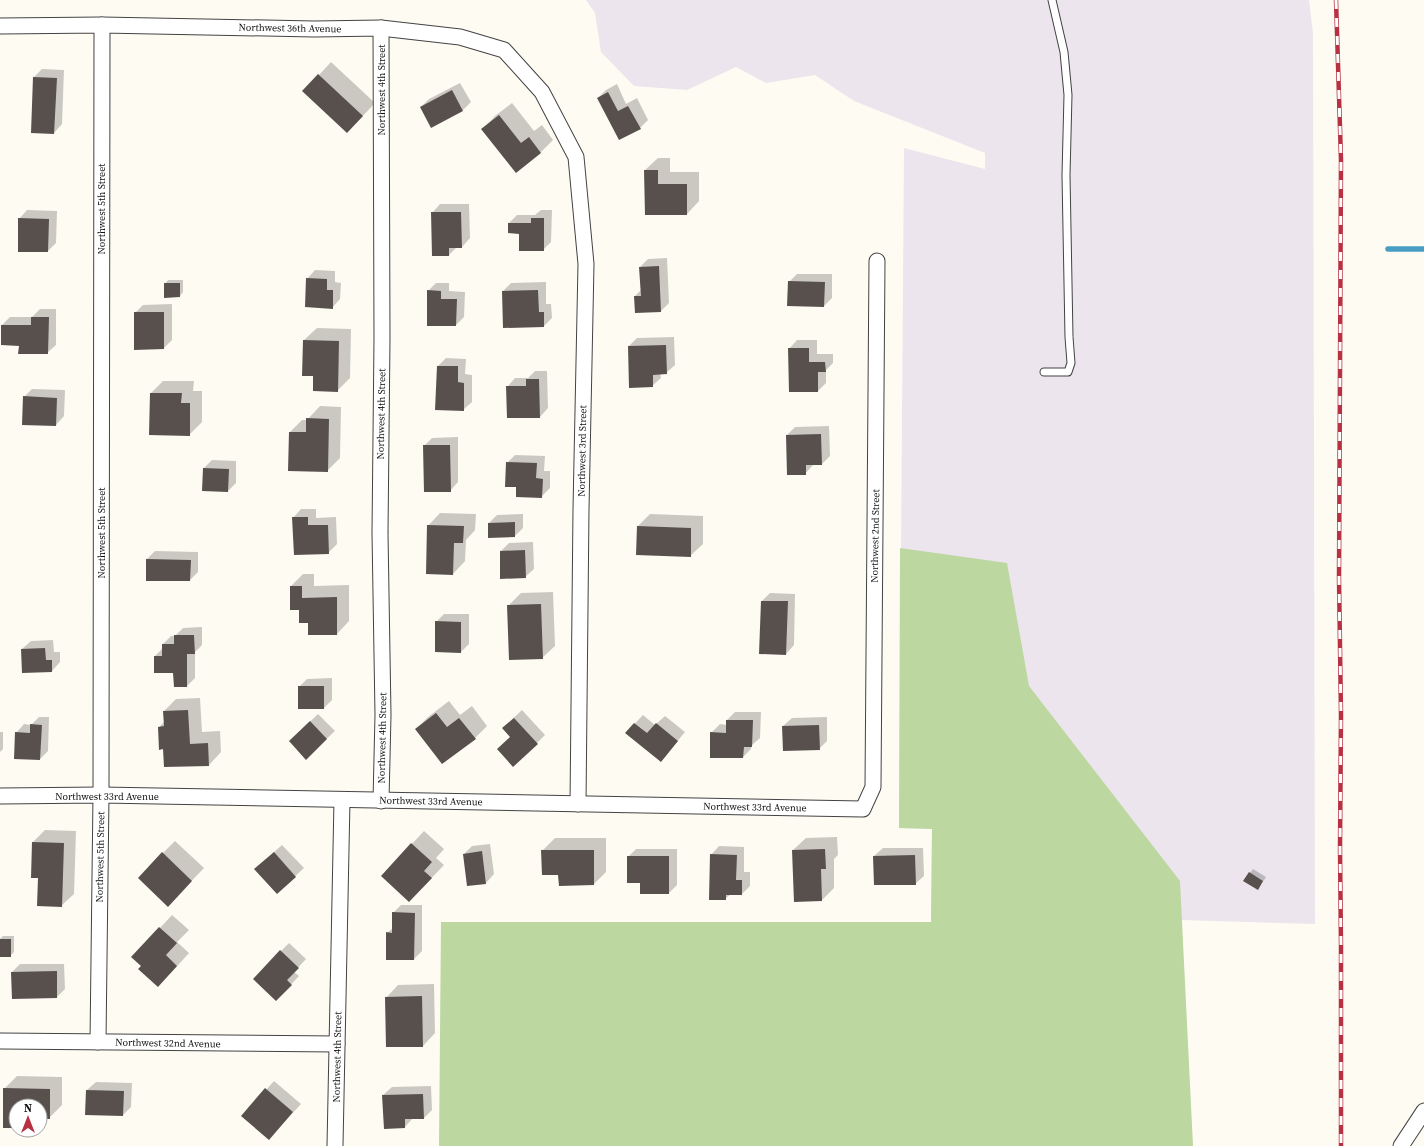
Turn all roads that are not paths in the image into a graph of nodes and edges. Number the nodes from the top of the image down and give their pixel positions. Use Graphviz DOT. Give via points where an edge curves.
graph roads {
  1 [pos="1052,0"];
  2 [pos="102,25"];
  3 [pos="0,26"];
  4 [pos="381,28"];
  5 [pos="549,106"];
  6 [pos="877,261"];
  7 [pos="1044,372"];
  8 [pos="101,795"];
  9 [pos="0,796"];
  10 [pos="342,800"];
  11 [pos="381,800"];
  12 [pos="578,804"];
  13 [pos="863,809"];
  14 [pos="0,1041"];
  15 [pos="98,1042"];
  16 [pos="337,1044"];
  17 [pos="1424,1112"];
  18 [pos="335,1146"];
  19 [pos="1401,1146"];
  1 -- 7 [label="lane" via="1064,52 1068,94 1066,174 1071,363 1068,372"];
  2 -- 3 [label="street, Northwest 36th Avenue"];
  2 -- 4 [label="street, Northwest 36th Avenue"];
  2 -- 8 [label="street, Northwest 5th Street"];
  4 -- 5 [label="street, Northwest 36th Avenue" via="460,37 504,50 542,92"];
  4 -- 11 [label="street, Northwest 4th Street"];
  5 -- 12 [label="street, Northwest 3rd Street" via="576,157 586,264"];
  6 -- 13 [label="street, Northwest 2nd Street" via="873,787"];
  8 -- 9 [label="street, Northwest 33rd Avenue"];
  8 -- 10 [label="street, Northwest 33rd Avenue"];
  8 -- 15 [label="street, Northwest 5th Street"];
  10 -- 11 [label="street, Northwest 33rd Avenue"];
  10 -- 16 [label="street, Northwest 4th Street"];
  11 -- 12 [label="street, Northwest 33rd Avenue"];
  12 -- 13 [label="street, Northwest 33rd Avenue"];
  14 -- 15 [label="street, Northwest 32nd Avenue"];
  15 -- 16 [label="street, Northwest 32nd Avenue"];
  16 -- 18 [label="street, Northwest 4th Street"];
  17 -- 19 [label="street"];
}
